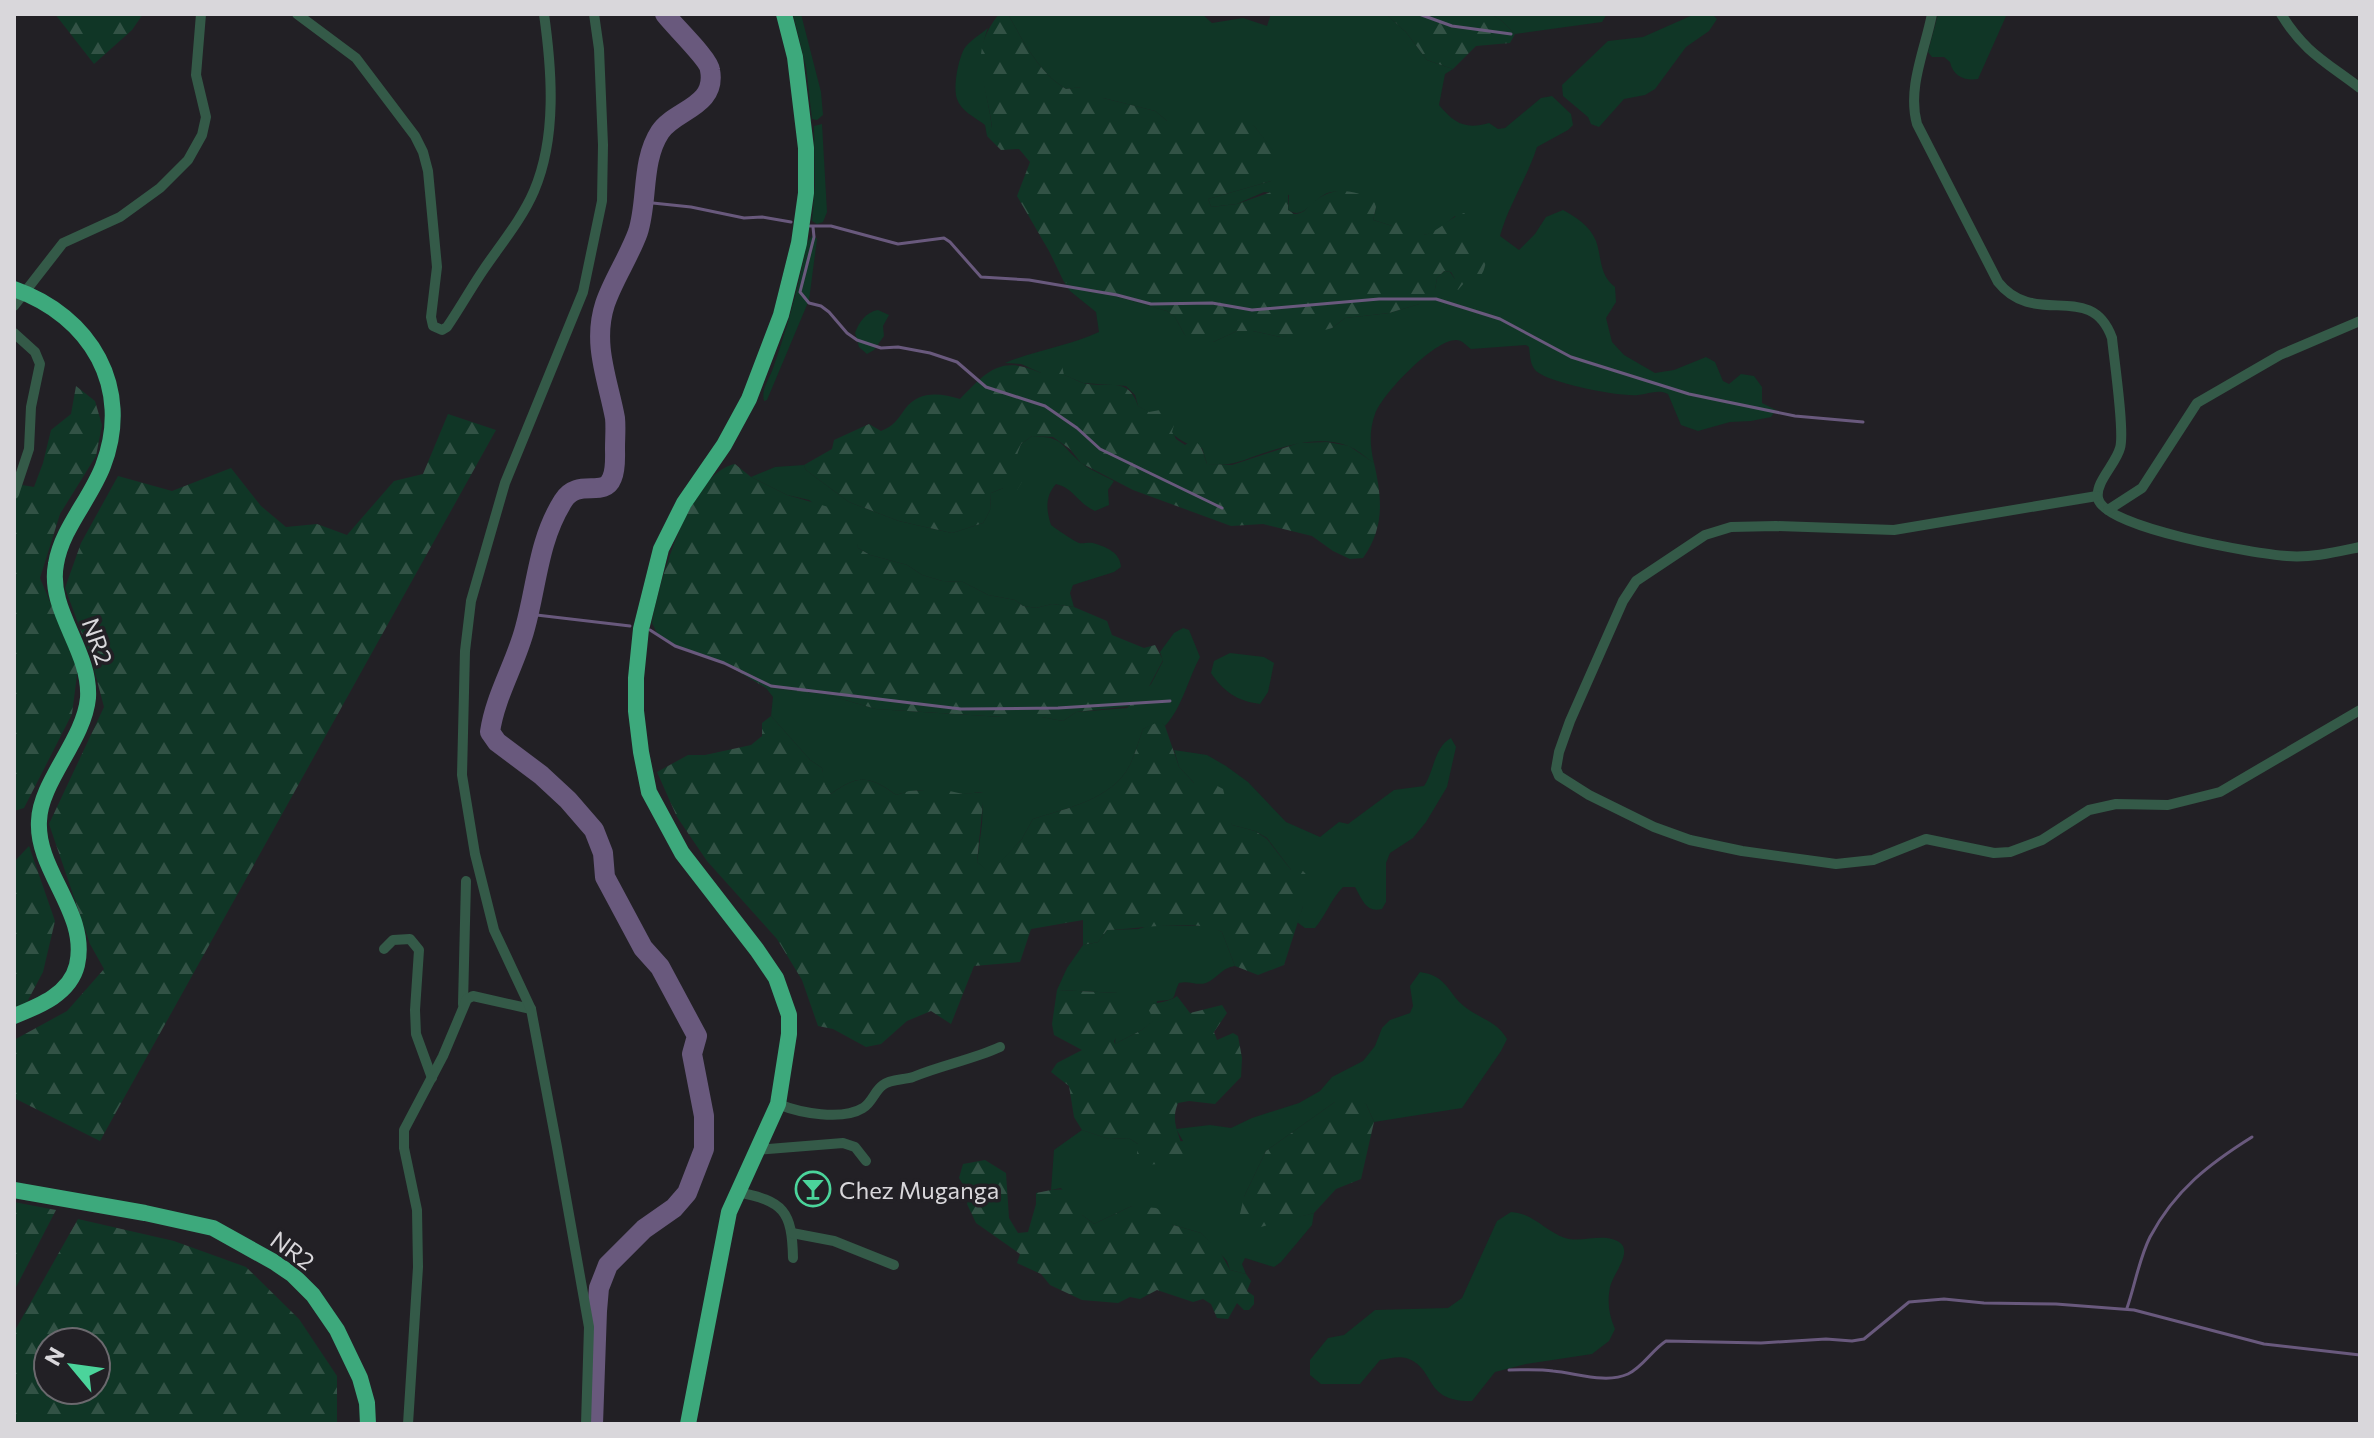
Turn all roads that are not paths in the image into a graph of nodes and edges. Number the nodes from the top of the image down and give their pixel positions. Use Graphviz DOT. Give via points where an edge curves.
graph roads {
  1 [pos="201,14"];
  2 [pos="297,14"];
  3 [pos="544,14"];
  4 [pos="594,14"];
  5 [pos="784,14"];
  6 [pos="1932,14"];
  7 [pos="2281,14"];
  8 [pos="2360,88"];
  9 [pos="17,296"];
  10 [pos="2360,321"];
  11 [pos="14,333"];
  12 [pos="14,494"];
  13 [pos="2097,496"];
  14 [pos="2108,510"];
  15 [pos="2360,547"];
  16 [pos="2360,710"];
  17 [pos="466,881"];
  18 [pos="384,949"];
  19 [pos="463,1006"];
  20 [pos="531,1009"];
  21 [pos="14,1016"];
  22 [pos="1000,1047"];
  23 [pos="432,1078"];
  24 [pos="778,1104"];
  25 [pos="756,1150"];
  26 [pos="866,1161"];
  27 [pos="14,1190"];
  28 [pos="737,1192"];
  29 [pos="792,1233"];
  30 [pos="793,1258"];
  31 [pos="894,1265"];
  32 [pos="368,1424"];
  33 [pos="408,1424"];
  34 [pos="586,1424"];
  35 [pos="688,1424"];
  1 -- 9 [label="street" via="196,75 206,117 188,160 120,217 63,243"];
  2 -- 3 [label="street" via="356,58 423,152 437,267 431,317 433,326 442,330 525,210 542,169 551,78"];
  4 -- 20 [label="street" via="602,201 583,292 492,524 471,601 465,651 462,775 475,854 494,930"];
  5 -- 24 [label="highway" via="806,148 799,243 781,315 749,399 661,549 641,629 636,678 649,792 682,853 757,950 784,998 789,1034"];
  6 -- 13 [label="street" via="1914,112 1998,282 2029,304 2097,313 2112,338 2120,448"];
  7 -- 8 [label="street" via="2297,40"];
  9 -- 21 [label="highway, NR2 / NR2" via="58,311 93,347 115,420 103,467 61,546 55,571 60,607 85,665 88,695 83,720 38,818 47,857 77,933 77,966 66,988"];
  10 -- 14 [label="street" via="2280,355 2197,403 2142,488"];
  11 -- 12 [label="street" via="40,364 29,449"];
  13 -- 14 [label="street"];
  13 -- 16 [label="street" via="1894,530 1746,526 1705,535 1636,581 1623,601 1570,721 1559,752 1559,776 1654,827 1742,851 1836,864 1873,860 1926,839 2010,852 2042,840 2089,810 2116,804 2168,805 2220,792"];
  14 -- 15 [label="street" via="2149,529 2223,547 2326,554"];
  17 -- 19 [label="street"];
  18 -- 23 [label="street" via="393,940 410,939 419,950 416,1034"];
  19 -- 20 [label="street" via="473,996"];
  19 -- 23 [label="street"];
  20 -- 34 [label="street" via="589,1327"];
  22 -- 24 [label="street" via="884,1084 864,1108 850,1112 819,1113"];
  23 -- 33 [label="street" via="408,1120 404,1139 417,1210 418,1267"];
  24 -- 25 [label="highway"];
  25 -- 26 [label="street" via="843,1143 855,1147"];
  25 -- 28 [label="highway"];
  27 -- 32 [label="highway, NR2 / NR2" via="213,1228 274,1262 313,1295 337,1330 360,1378"];
  28 -- 29 [label="street" via="779,1205"];
  28 -- 35 [label="highway"];
  29 -- 30 [label="street"];
  29 -- 31 [label="street" via="834,1241"];
}
